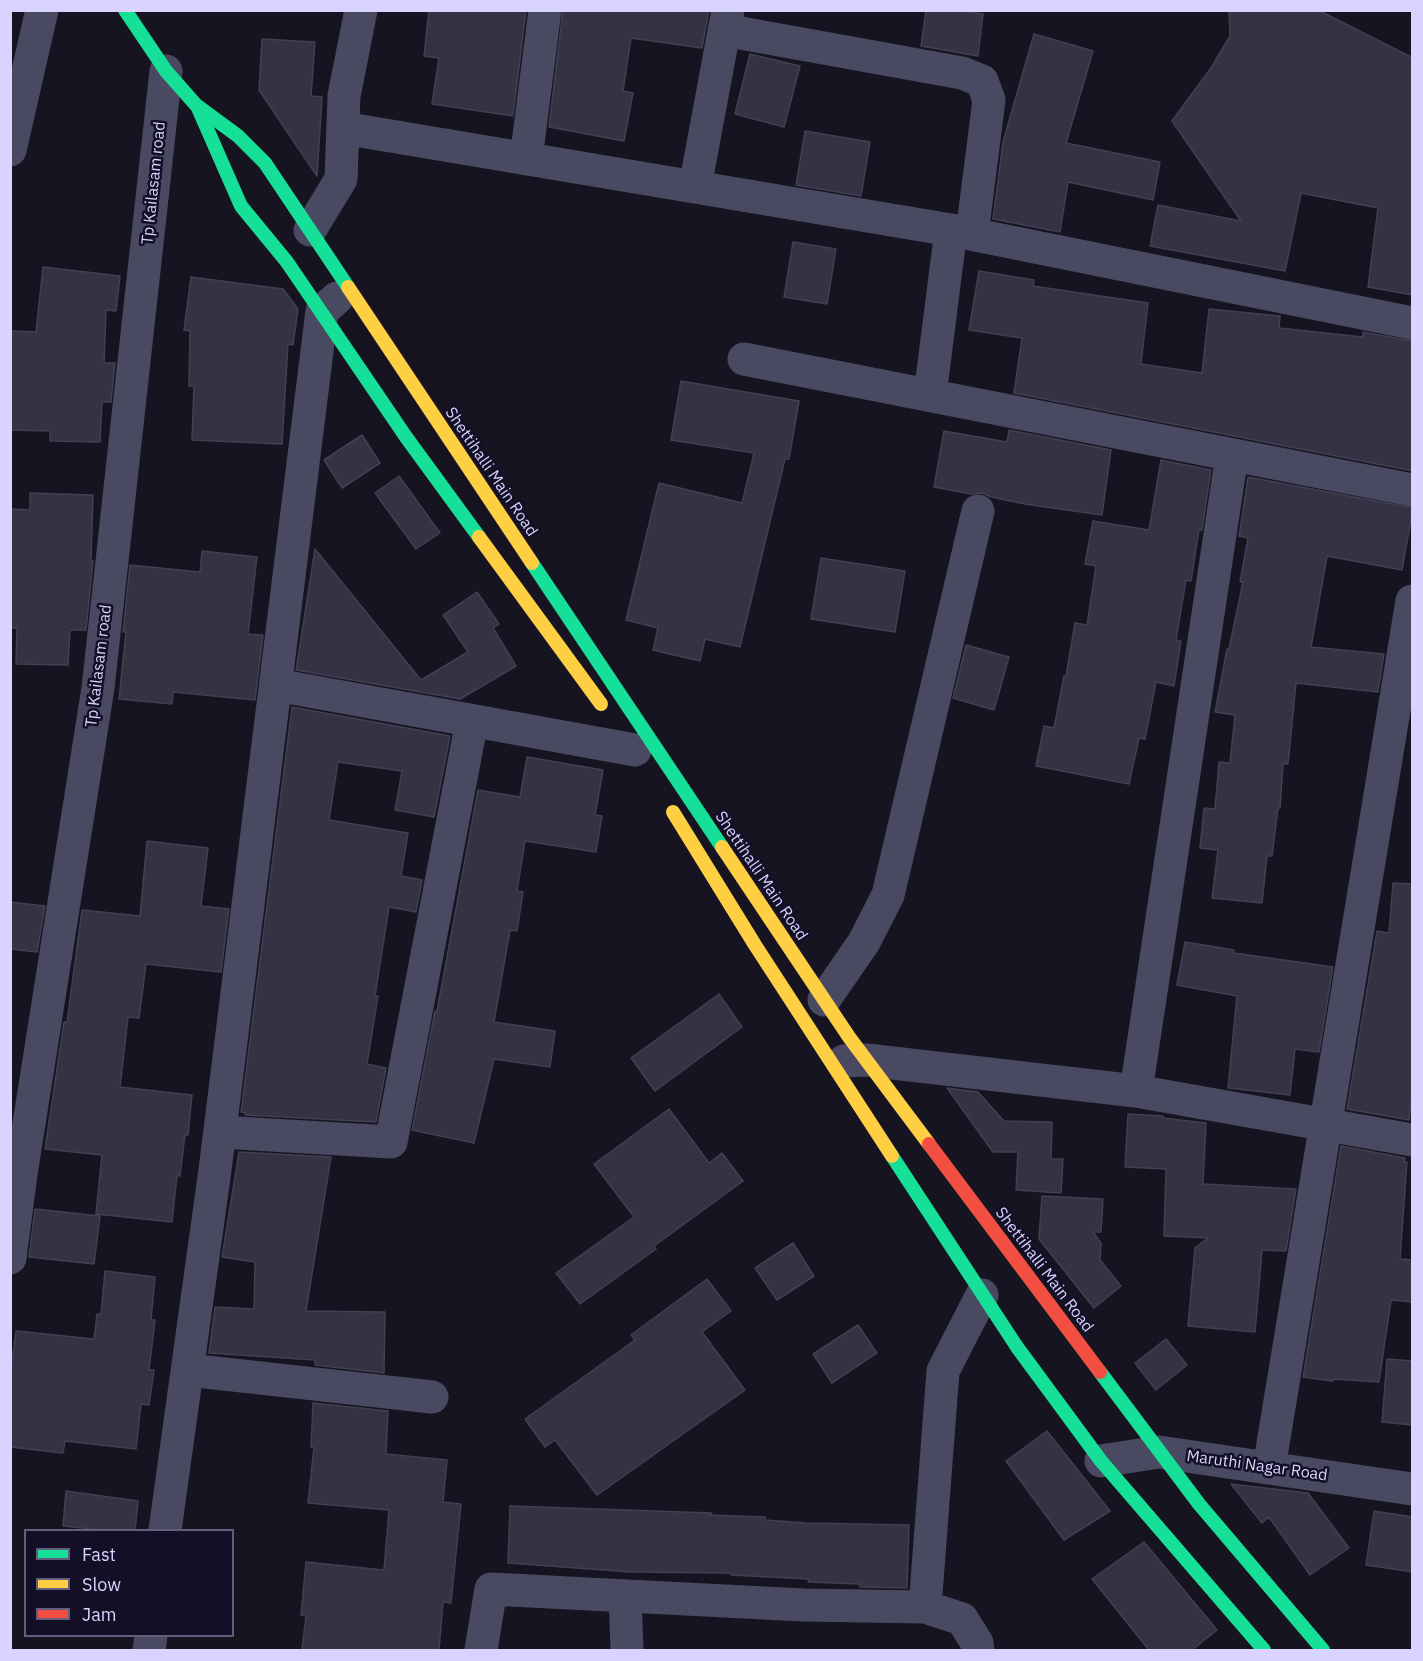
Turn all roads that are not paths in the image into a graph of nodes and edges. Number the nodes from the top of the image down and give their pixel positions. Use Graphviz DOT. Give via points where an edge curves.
graph roads {
  1 [pos="42,10"];
  2 [pos="361,10"];
  3 [pos="545,10"];
  4 [pos="135,16"];
  5 [pos="726,20"];
  6 [pos="166,71"];
  7 [pos="196,105"];
  8 [pos="343,128"];
  9 [pos="10,150"];
  10 [pos="526,159"];
  11 [pos="695,187"];
  12 [pos="310,230"];
  13 [pos="961,232"];
  14 [pos="349,289"];
  15 [pos="322,311"];
  16 [pos="1413,323"];
  17 [pos="744,359"];
  18 [pos="930,396"];
  19 [pos="1232,455"];
  20 [pos="1413,490"];
  21 [pos="978,511"];
  22 [pos="1413,601"];
  23 [pos="276,685"];
  24 [pos="607,712"];
  25 [pos="472,721"];
  26 [pos="632,747"];
  27 [pos="665,799"];
  28 [pos="824,1000"];
  29 [pos="867,1060"];
  30 [pos="831,1062"];
  31 [pos="1136,1091"];
  32 [pos="1325,1126"];
  33 [pos="220,1132"];
  34 [pos="1413,1140"];
  35 [pos="10,1258"];
  36 [pos="982,1294"];
  37 [pos="188,1370"];
  38 [pos="432,1396"];
  39 [pos="1159,1452"];
  40 [pos="1101,1461"];
  41 [pos="1269,1468"];
  42 [pos="1413,1489"];
  43 [pos="165,1529"];
  44 [pos="625,1596"];
  45 [pos="925,1607"];
  46 [pos="481,1650"];
  47 [pos="627,1650"];
  48 [pos="978,1650"];
  49 [pos="1264,1650"];
  50 [pos="1323,1650"];
  1 -- 9 [label="street"];
  2 -- 8 [label="street" via="344,96"];
  3 -- 10 [label="street"];
  4 -- 6 [label="main road, Shettihalli Main Road"];
  5 -- 11 [label="street"];
  5 -- 13 [label="street" via="962,73 982,81 989,100"];
  6 -- 7 [label="main road, Shettihalli Main Road"];
  6 -- 35 [label="street, Tp Kailasam road" via="98,688"];
  7 -- 12 [label="main road, Shettihalli Main Road" via="238,136 265,163"];
  7 -- 15 [label="main road, Shettihalli Main Road" via="241,206"];
  8 -- 10 [label="street"];
  8 -- 12 [label="street" via="341,179"];
  10 -- 11 [label="street"];
  11 -- 13 [label="street"];
  12 -- 14 [label="main road, Shettihalli Main Road"];
  13 -- 16 [label="street"];
  13 -- 18 [label="street"];
  14 -- 15 [label="street"];
  14 -- 28 [label="main road, Shettihalli Main Road"];
  15 -- 23 [label="street"];
  15 -- 24 [label="main road, Shettihalli Main Road" via="406,437"];
  17 -- 18 [label="street"];
  18 -- 19 [label="street"];
  19 -- 20 [label="street"];
  19 -- 31 [label="street"];
  21 -- 28 [label="street" via="888,895 864,942"];
  22 -- 32 [label="street"];
  23 -- 25 [label="street"];
  23 -- 33 [label="street"];
  25 -- 26 [label="street"];
  25 -- 33 [label="street" via="392,1142"];
  27 -- 30 [label="main road"];
  28 -- 29 [label="main road, Shettihalli Main Road"];
  29 -- 30 [label="street"];
  29 -- 31 [label="street"];
  29 -- 39 [label="main road, Shettihalli Main Road"];
  30 -- 36 [label="main road"];
  31 -- 32 [label="street"];
  32 -- 34 [label="street"];
  32 -- 41 [label="street"];
  33 -- 37 [label="street"];
  36 -- 40 [label="main road"];
  36 -- 45 [label="street" via="943,1371"];
  37 -- 38 [label="street"];
  37 -- 43 [label="street"];
  39 -- 40 [label="street, Maruthi Nagar Road"];
  39 -- 41 [label="street, Maruthi Nagar Road"];
  39 -- 50 [label="main road, Shettihalli Main Road"];
  40 -- 49 [label="main road"];
  41 -- 42 [label="street, Maruthi Nagar Road"];
  44 -- 45 [label="street"];
  44 -- 46 [label="street" via="491,1589"];
  44 -- 47 [label="street"];
  45 -- 48 [label="street" via="962,1619"];
}
